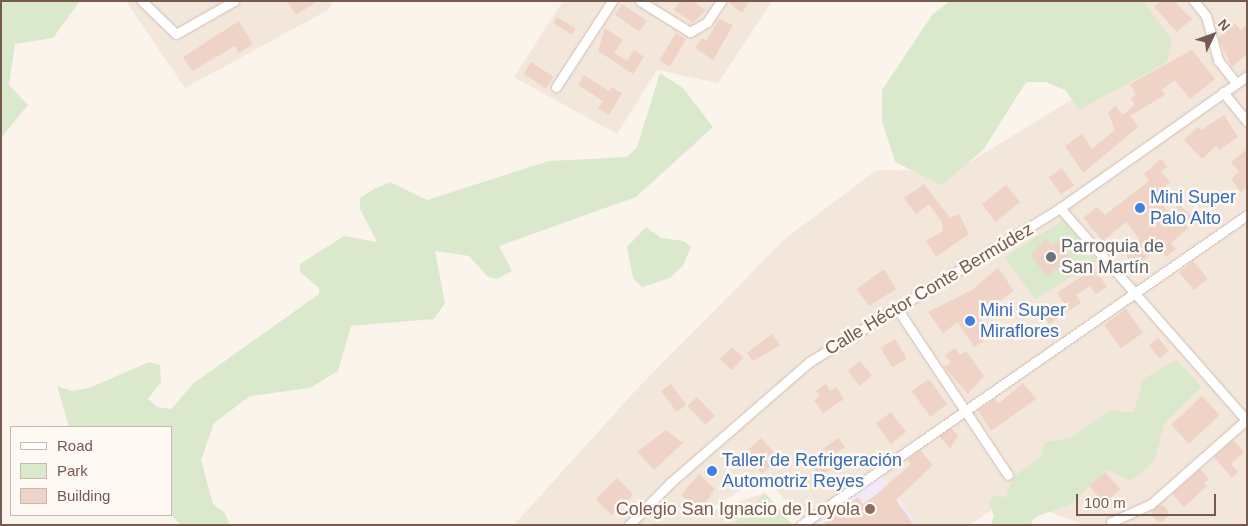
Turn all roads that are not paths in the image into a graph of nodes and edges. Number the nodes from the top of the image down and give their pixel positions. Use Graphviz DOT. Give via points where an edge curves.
graph roads {
  1 [pos="142,1"];
  2 [pos="234,1"];
  3 [pos="612,1"];
  4 [pos="640,1"];
  5 [pos="721,1"];
  6 [pos="1194,1"];
  7 [pos="1247,76"];
  8 [pos="1236,83"];
  9 [pos="556,87"];
  10 [pos="1223,92"];
  11 [pos="1247,122"];
  12 [pos="1060,208"];
  13 [pos="1247,215"];
  14 [pos="1135,296"];
  15 [pos="898,310"];
  16 [pos="963,408"];
  17 [pos="1246,420"];
  18 [pos="1008,475"];
  19 [pos="1111,522"];
  20 [pos="629,525"];
  21 [pos="801,525"];
  1 -- 2 [label="street" via="176,34"];
  3 -- 9 [label="street"];
  4 -- 5 [label="street" via="690,32 707,22"];
  6 -- 8 [label="street" via="1206,16 1218,60"];
  7 -- 8 [label="street, Calle Héctor Conte Bermúdez"];
  8 -- 10 [label="street, Calle Héctor Conte Bermúdez"];
  10 -- 11 [label="street"];
  10 -- 12 [label="street, Calle Héctor Conte Bermúdez"];
  12 -- 14 [label="street"];
  12 -- 15 [label="street, Calle Héctor Conte Bermúdez"];
  13 -- 14 [label="street"];
  14 -- 16 [label="street"];
  14 -- 17 [label="street"];
  15 -- 16 [label="street"];
  15 -- 20 [label="street, Calle Héctor Conte Bermúdez" via="809,362 670,483"];
  16 -- 18 [label="street"];
  16 -- 21 [label="street"];
  17 -- 19 [label="street" via="1151,504"];
}
